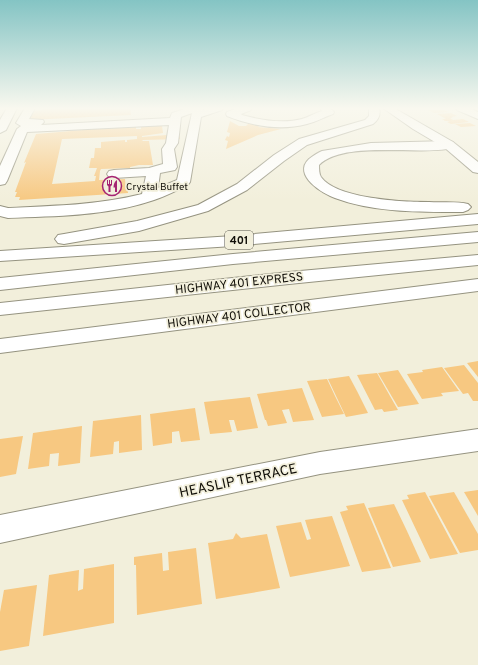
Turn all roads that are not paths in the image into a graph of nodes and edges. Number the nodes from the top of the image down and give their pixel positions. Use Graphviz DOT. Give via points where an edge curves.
graph roads {
  1 [pos="19,139"];
  2 [pos="173,139"];
  3 [pos="192,139"];
  4 [pos="313,139"];
  5 [pos="388,139"];
  6 [pos="416,139"];
  7 [pos="429,139"];
  8 [pos="433,139"];
  9 [pos="191,142"];
  10 [pos="172,143"];
  11 [pos="279,158"];
  12 [pos="170,167"];
  13 [pos="186,167"];
  14 [pos="478,170"];
  15 [pos="153,172"];
  16 [pos="114,174"];
  17 [pos="465,174"];
  18 [pos="0,182"];
  19 [pos="149,197"];
  20 [pos="478,207"];
  21 [pos="0,211"];
  22 [pos="478,219"];
  23 [pos="478,237"];
  24 [pos="0,244"];
  25 [pos="0,256"];
  26 [pos="233,259"];
  27 [pos="478,260"];
  28 [pos="0,274"];
  29 [pos="0,284"];
  30 [pos="478,285"];
  31 [pos="478,296"];
  32 [pos="0,309"];
  33 [pos="195,320"];
  34 [pos="0,346"];
  35 [pos="478,440"];
  36 [pos="0,529"];
  1 -- 18 [label="main road"];
  2 -- 10 [label="main road"];
  3 -- 9 [label="main road"];
  4 -- 11 [label="main road" via="303,142"];
  5 -- 11 [label="main road" via="331,142"];
  6 -- 20 [label="main road" via="322,155 312,164 312,174 326,188 349,198 379,204 441,208"];
  7 -- 17 [label="main road"];
  8 -- 14 [label="main road" via="449,145"];
  9 -- 10 [label="main road"];
  9 -- 13 [label="main road"];
  10 -- 12 [label="main road" via="168,149"];
  11 -- 24 [label="main road" via="242,187 202,208 140,226 71,239"];
  12 -- 13 [label="main road"];
  12 -- 15 [label="main road"];
  13 -- 19 [label="main road" via="183,182"];
  15 -- 16 [label="main road"];
  15 -- 19 [label="main road"];
  19 -- 21 [label="main road" via="122,204 76,210 8,213"];
  22 -- 25 [label="main road, 401" via="233,241"];
  23 -- 26 [label="main road, HIGHWAY 401 EXPRESS / 401"];
  26 -- 28 [label="main road"];
  26 -- 29 [label="main road, HIGHWAY 401 EXPRESS / 401"];
  27 -- 32 [label="main road, HIGHWAY 401 EXPRESS"];
  30 -- 33 [label="main road, HIGHWAY 401 COLLECTOR"];
  31 -- 33 [label="main road" via="372,309"];
  33 -- 34 [label="main road, HIGHWAY 401 COLLECTOR"];
  35 -- 36 [label="main road, HEASLIP TERRACE" via="320,463"];
}
